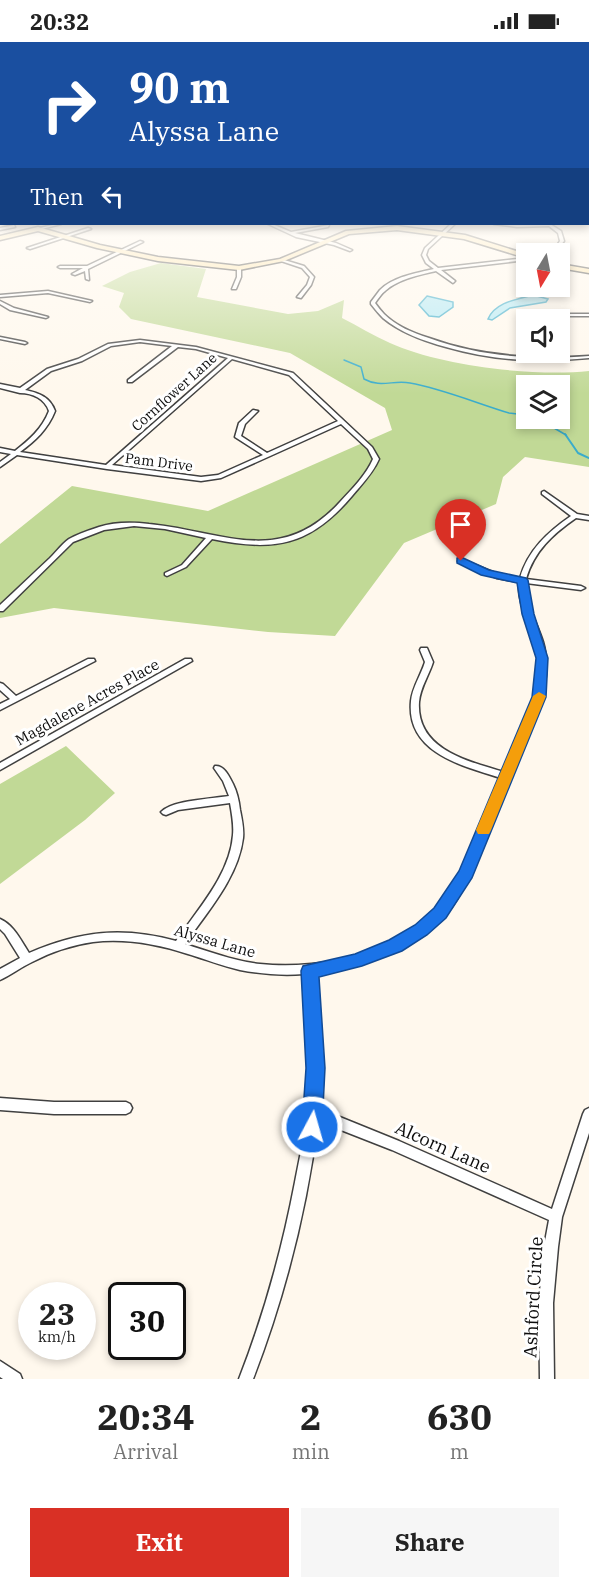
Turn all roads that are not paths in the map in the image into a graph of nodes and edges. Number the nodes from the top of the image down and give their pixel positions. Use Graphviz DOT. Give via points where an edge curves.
graph roads {
  1 [pos="84,268"];
  2 [pos="86,268"];
  3 [pos="239,268"];
  4 [pos="304,268"];
  5 [pos="434,268"];
  6 [pos="455,268"];
  7 [pos="574,268"];
  8 [pos="437,271"];
  9 [pos="589,271"];
  10 [pos="74,274"];
  11 [pos="88,279"];
  12 [pos="453,282"];
  13 [pos="234,288"];
  14 [pos="0,296"];
  15 [pos="299,297"];
  16 [pos="90,301"];
  17 [pos="0,302"];
  18 [pos="570,315"];
  19 [pos="589,315"];
  20 [pos="46,317"];
  21 [pos="0,338"];
  22 [pos="25,343"];
  23 [pos="176,346"];
  24 [pos="589,357"];
  25 [pos="516,358"];
  26 [pos="570,358"];
  27 [pos="230,359"];
  28 [pos="129,381"];
  29 [pos="0,386"];
  30 [pos="20,391"];
  31 [pos="255,411"];
  32 [pos="341,422"];
  33 [pos="0,450"];
  34 [pos="14,453"];
  35 [pos="268,456"];
  36 [pos="0,465"];
  37 [pos="108,467"];
  38 [pos="544,493"];
  39 [pos="575,516"];
  40 [pos="589,518"];
  41 [pos="210,537"];
  42 [pos="461,561"];
  43 [pos="167,574"];
  44 [pos="522,580"];
  45 [pos="581,588"];
  46 [pos="0,609"];
  47 [pos="424,650"];
  48 [pos="92,661"];
  49 [pos="188,661"];
  50 [pos="0,686"];
  51 [pos="15,699"];
  52 [pos="0,707"];
  53 [pos="0,767"];
  54 [pos="218,768"];
  55 [pos="506,776"];
  56 [pos="234,799"];
  57 [pos="166,812"];
  58 [pos="0,922"];
  59 [pos="178,945"];
  60 [pos="26,958"];
  61 [pos="309,971"];
  62 [pos="0,975"];
  63 [pos="0,1104"];
  64 [pos="126,1108"];
  65 [pos="314,1113"];
  66 [pos="589,1114"];
  67 [pos="556,1217"];
  68 [pos="0,1368"];
  69 [pos="15,1379"];
  70 [pos="246,1379"];
  71 [pos="547,1379"];
  1 -- 10 [label="street"];
  2 -- 11 [label="street"];
  3 -- 13 [label="street"];
  4 -- 15 [label="street" via="312,277"];
  5 -- 8 [label="street"];
  6 -- 8 [label="street"];
  7 -- 9 [label="street"];
  8 -- 12 [label="street"];
  8 -- 25 [label="street" via="386,286 373,303 377,312 395,327 417,337 491,356"];
  14 -- 16 [label="street" via="43,292"];
  17 -- 20 [label="street"];
  18 -- 19 [label="street"];
  21 -- 22 [label="street"];
  23 -- 27 [label="street"];
  23 -- 28 [label="street"];
  23 -- 30 [label="street" via="131,341 110,345 49,370"];
  24 -- 26 [label="street"];
  27 -- 32 [label="street" via="291,374"];
  27 -- 37 [label="street, Cornflower Lane"];
  29 -- 30 [label="street"];
  30 -- 34 [label="street" via="42,398 52,411 36,435"];
  31 -- 35 [label="street" via="242,423 238,437"];
  32 -- 35 [label="street, Pam Drive"];
  32 -- 41 [label="street" via="370,448 376,459 372,469 316,528 296,537 268,542"];
  33 -- 34 [label="street, Pam Drive"];
  34 -- 36 [label="street"];
  34 -- 37 [label="street, Pam Drive"];
  35 -- 37 [label="street, Pam Drive" via="219,477 201,479"];
  38 -- 39 [label="street"];
  39 -- 40 [label="street"];
  39 -- 44 [label="street" via="540,546"];
  41 -- 43 [label="street" via="184,566"];
  41 -- 46 [label="street" via="135,522 84,532"];
  42 -- 44 [label="street" via="485,573"];
  44 -- 45 [label="street"];
  44 -- 55 [label="street, Alyssa Lane" via="540,648 542,680 537,704"];
  47 -- 55 [label="street" via="429,662 415,702 417,723 423,735 449,756"];
  48 -- 51 [label="street"];
  49 -- 53 [label="street, Magdalene Acres Place"];
  50 -- 51 [label="street"];
  51 -- 52 [label="street"];
  54 -- 56 [label="street"];
  55 -- 61 [label="street, Alyssa Lane" via="466,874 440,913 396,946 355,961"];
  56 -- 57 [label="street" via="176,807"];
  56 -- 59 [label="street" via="238,829 233,856 215,891"];
  58 -- 60 [label="street"];
  59 -- 60 [label="street, Alyssa Lane" via="109,936 65,944"];
  59 -- 61 [label="street, Alyssa Lane" via="222,961 268,970"];
  60 -- 62 [label="street, Alyssa Lane"];
  61 -- 65 [label="street" via="315,1048"];
  63 -- 64 [label="street"];
  65 -- 67 [label="street, Alcorn Lane"];
  65 -- 70 [label="street" via="287,1255"];
  66 -- 67 [label="street, Ashford Circle"];
  67 -- 71 [label="street, Ashford Circle" via="547,1294"];
  68 -- 69 [label="street"];
}
